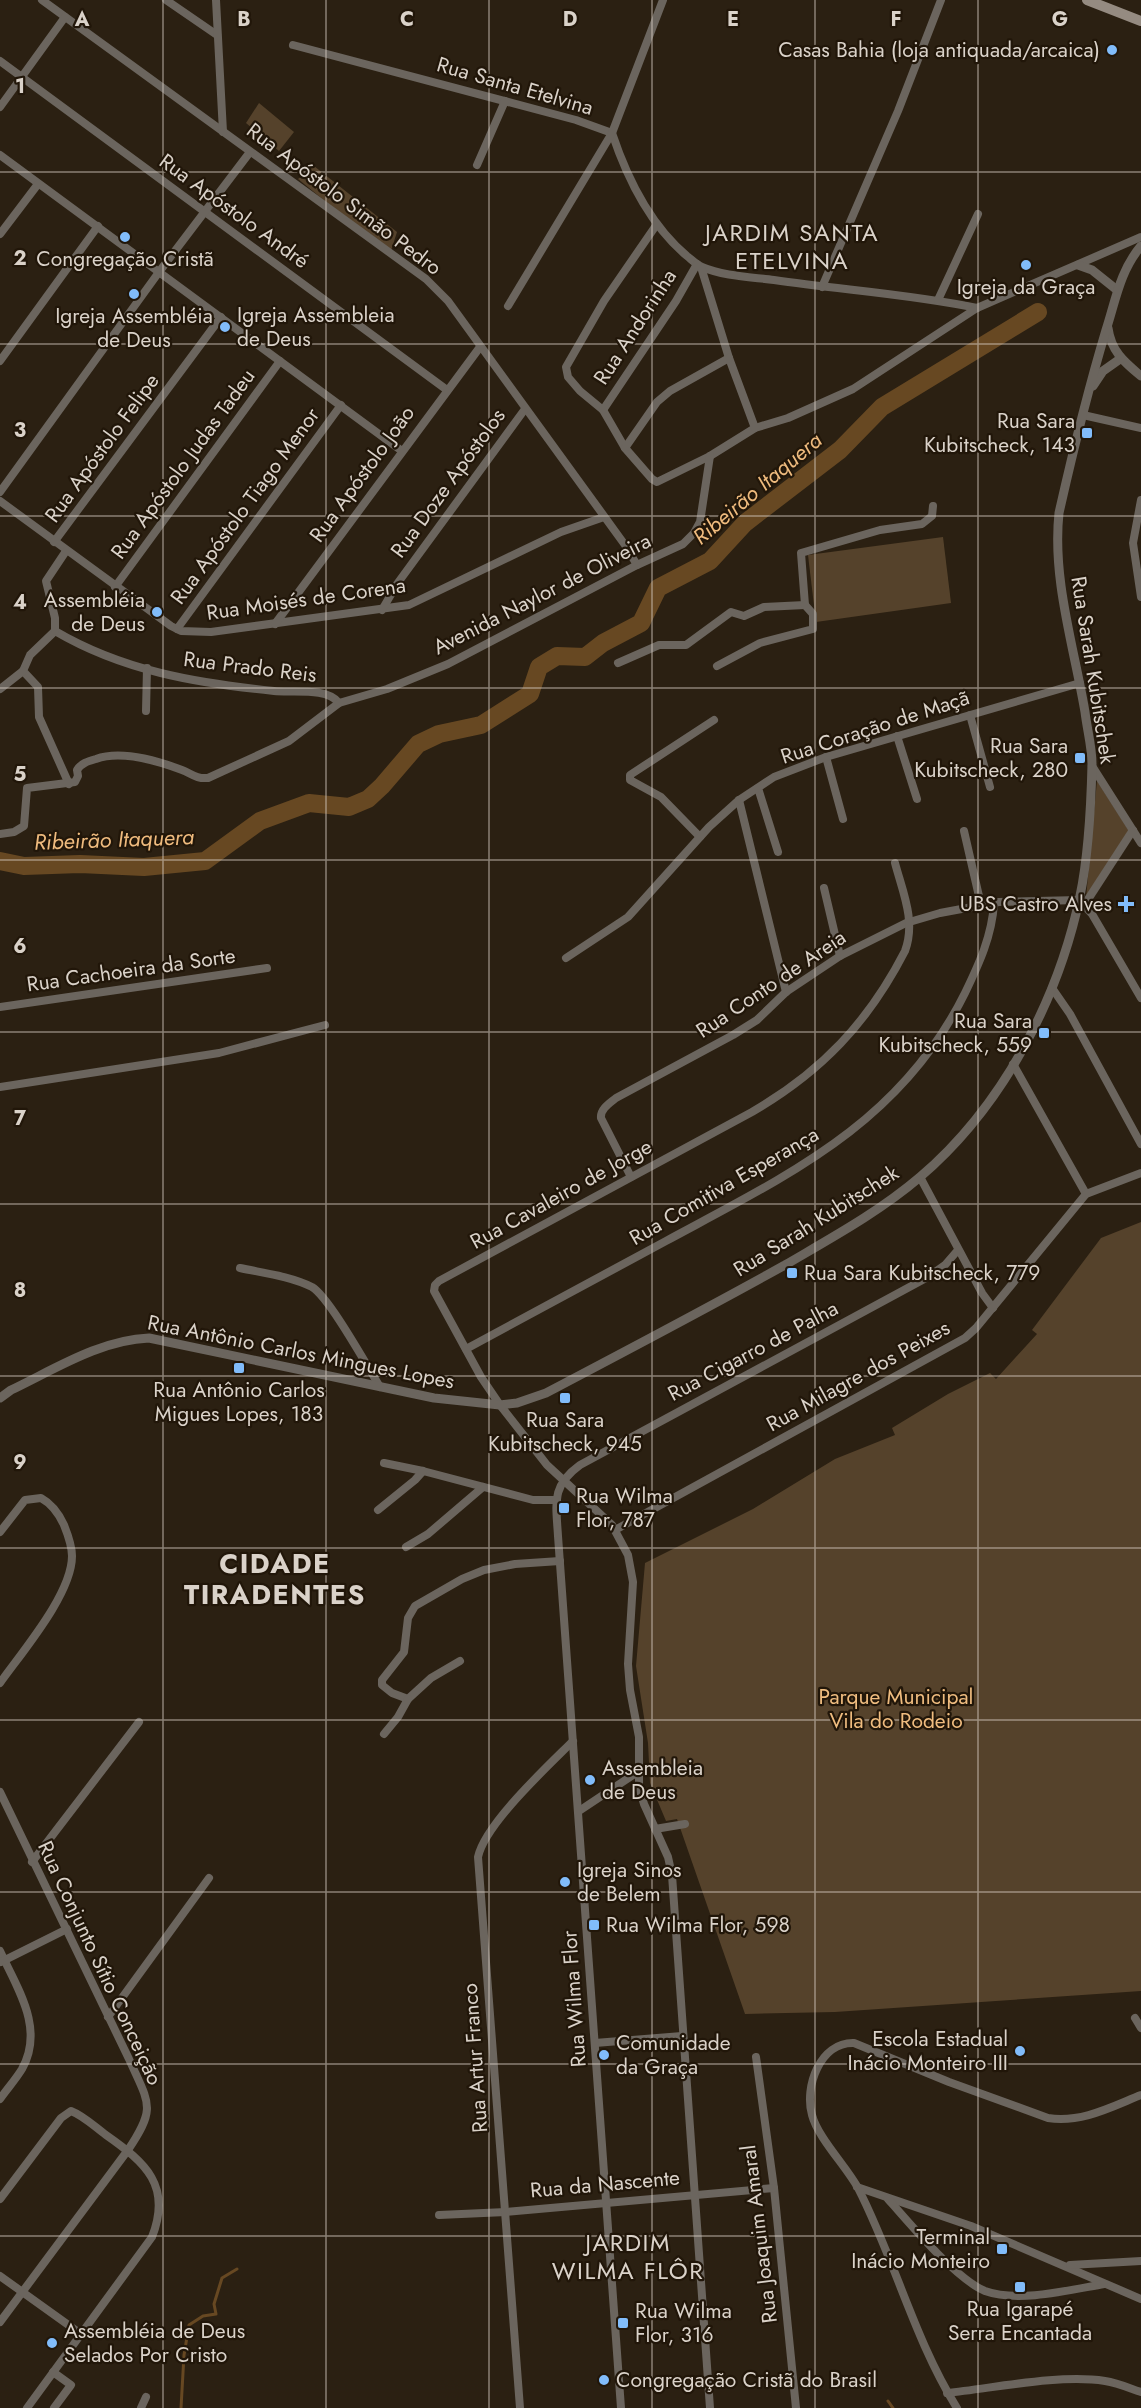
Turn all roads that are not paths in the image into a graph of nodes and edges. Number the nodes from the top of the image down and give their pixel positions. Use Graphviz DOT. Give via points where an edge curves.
graph roads {
  1 [pos="42,0"];
  2 [pos="166,0"];
  3 [pos="216,0"];
  4 [pos="663,0"];
  5 [pos="941,0"];
  6 [pos="1087,0"];
  7 [pos="65,17"];
  8 [pos="1141,21"];
  9 [pos="217,34"];
  10 [pos="293,45"];
  11 [pos="0,61"];
  12 [pos="22,77"];
  13 [pos="506,101"];
  14 [pos="0,106"];
  15 [pos="223,132"];
  16 [pos="612,133"];
  17 [pos="250,152"];
  18 [pos="0,155"];
  19 [pos="477,165"];
  20 [pos="38,183"];
  21 [pos="204,212"];
  22 [pos="978,214"];
  23 [pos="657,224"];
  24 [pos="98,226"];
  25 [pos="0,234"];
  26 [pos="1141,237"];
  27 [pos="1141,246"];
  28 [pos="1078,265"];
  29 [pos="699,266"];
  30 [pos="159,272"];
  31 [pos="822,287"];
  32 [pos="1117,290"];
  33 [pos="938,300"];
  34 [pos="508,306"];
  35 [pos="977,308"];
  36 [pos="221,316"];
  37 [pos="1107,326"];
  38 [pos="480,347"];
  39 [pos="729,358"];
  40 [pos="1120,358"];
  41 [pos="0,361"];
  42 [pos="280,361"];
  43 [pos="1141,376"];
  44 [pos="447,390"];
  45 [pos="1086,399"];
  46 [pos="341,405"];
  47 [pos="525,409"];
  48 [pos="603,410"];
  49 [pos="1083,415"];
  50 [pos="755,428"];
  51 [pos="1141,428"];
  52 [pos="625,448"];
  53 [pos="402,451"];
  54 [pos="710,456"];
  55 [pos="0,492"];
  56 [pos="1141,500"];
  57 [pos="0,501"];
  58 [pos="933,506"];
  59 [pos="604,517"];
  60 [pos="54,542"];
  61 [pos="66,551"];
  62 [pos="637,565"];
  63 [pos="115,587"];
  64 [pos="1141,597"];
  65 [pos="805,605"];
  66 [pos="382,610"];
  67 [pos="275,624"];
  68 [pos="177,629"];
  69 [pos="55,631"];
  70 [pos="618,663"];
  71 [pos="717,666"];
  72 [pos="147,668"];
  73 [pos="23,670"];
  74 [pos="1080,683"];
  75 [pos="0,688"];
  76 [pos="339,703"];
  77 [pos="146,711"];
  78 [pos="970,715"];
  79 [pos="714,720"];
  80 [pos="897,736"];
  81 [pos="826,757"];
  82 [pos="1092,765"];
  83 [pos="69,784"];
  84 [pos="990,787"];
  85 [pos="758,788"];
  86 [pos="917,799"];
  87 [pos="739,800"];
  88 [pos="843,819"];
  89 [pos="1134,830"];
  90 [pos="964,831"];
  91 [pos="0,834"];
  92 [pos="700,837"];
  93 [pos="1141,843"];
  94 [pos="778,852"];
  95 [pos="895,863"];
  96 [pos="824,888"];
  97 [pos="1082,902"];
  98 [pos="994,903"];
  99 [pos="981,905"];
  100 [pos="910,922"];
  101 [pos="840,956"];
  102 [pos="566,958"];
  103 [pos="267,968"];
  104 [pos="1052,988"];
  105 [pos="786,992"];
  106 [pos="1141,998"];
  107 [pos="0,1008"];
  108 [pos="325,1025"];
  109 [pos="1013,1064"];
  110 [pos="0,1087"];
  111 [pos="1141,1144"];
  112 [pos="1141,1173"];
  113 [pos="631,1177"];
  114 [pos="920,1177"];
  115 [pos="1086,1194"];
  116 [pos="958,1250"];
  117 [pos="240,1268"];
  118 [pos="993,1308"];
  119 [pos="466,1349"];
  120 [pos="380,1387"];
  121 [pos="0,1398"];
  122 [pos="500,1405"];
  123 [pos="384,1464"];
  124 [pos="423,1471"];
  125 [pos="562,1481"];
  126 [pos="483,1487"];
  127 [pos="557,1500"];
  128 [pos="378,1510"];
  129 [pos="615,1530"];
  130 [pos="0,1532"];
  131 [pos="406,1546"];
  132 [pos="560,1560"];
  133 [pos="460,1660"];
  134 [pos="0,1683"];
  135 [pos="408,1699"];
  136 [pos="139,1722"];
  137 [pos="384,1734"];
  138 [pos="573,1741"];
  139 [pos="639,1771"];
  140 [pos="0,1792"];
  141 [pos="579,1811"];
  142 [pos="685,1824"];
  143 [pos="655,1829"];
  144 [pos="32,1862"];
  145 [pos="209,1878"];
  146 [pos="67,1929"];
  147 [pos="0,1951"];
  148 [pos="2,1962"];
  149 [pos="108,2017"];
  150 [pos="1135,2018"];
  151 [pos="1141,2028"];
  152 [pos="682,2037"];
  153 [pos="595,2043"];
  154 [pos="756,2057"];
  155 [pos="1141,2095"];
  156 [pos="0,2099"];
  157 [pos="128,2150"];
  158 [pos="857,2187"];
  159 [pos="774,2188"];
  160 [pos="694,2194"];
  161 [pos="887,2198"];
  162 [pos="0,2199"];
  163 [pos="605,2202"];
  164 [pos="506,2212"];
  165 [pos="439,2215"];
  166 [pos="1141,2261"];
  167 [pos="1066,2265"];
  168 [pos="0,2276"];
  169 [pos="1106,2284"];
  170 [pos="22,2292"];
  171 [pos="1141,2299"];
  172 [pos="0,2322"];
  173 [pos="81,2334"];
  174 [pos="53,2372"];
  175 [pos="1141,2392"];
  176 [pos="947,2393"];
  177 [pos="146,2397"];
  178 [pos="27,2408"];
  179 [pos="54,2408"];
  180 [pos="141,2408"];
  181 [pos="520,2408"];
  182 [pos="621,2408"];
  183 [pos="710,2408"];
  184 [pos="796,2408"];
  185 [pos="957,2408"];
  1 -- 7 [label="street, Rua Apóstolo Simão Pedro"];
  2 -- 9 [label="street"];
  3 -- 9 [label="street"];
  4 -- 16 [label="street"];
  5 -- 31 [label="street"];
  6 -- 8 [label="main road"];
  7 -- 12 [label="street"];
  7 -- 15 [label="street, Rua Apóstolo Simão Pedro"];
  9 -- 15 [label="street"];
  10 -- 13 [label="street, Rua Santa Etelvina"];
  11 -- 12 [label="street, Rua Apóstolo André"];
  12 -- 14 [label="street"];
  12 -- 21 [label="street, Rua Apóstolo André"];
  13 -- 16 [label="street, Rua Santa Etelvina"];
  13 -- 19 [label="street"];
  15 -- 17 [label="street, Rua Apóstolo Simão Pedro"];
  16 -- 23 [label="street, Rua Santa Etelvina" via="623,166"];
  16 -- 34 [label="street"];
  17 -- 21 [label="street"];
  17 -- 38 [label="street, Rua Apóstolo Simão Pedro" via="426,279 448,301"];
  18 -- 20 [label="street"];
  20 -- 24 [label="street"];
  20 -- 25 [label="street"];
  21 -- 30 [label="street"];
  21 -- 44 [label="street, Rua Apóstolo André"];
  22 -- 33 [label="street"];
  23 -- 29 [label="street, Rua Santa Etelvina"];
  23 -- 48 [label="street" via="604,301 566,367 568,377 580,391"];
  24 -- 30 [label="street"];
  24 -- 41 [label="street"];
  26 -- 28 [label="street"];
  27 -- 32 [label="street, Rua Sarah Kubitschek" via="1125,269"];
  28 -- 32 [label="street" via="1092,270"];
  28 -- 35 [label="street"];
  29 -- 31 [label="street, Rua Santa Etelvina"];
  29 -- 39 [label="street"];
  29 -- 48 [label="street, Rua Andorinha"];
  30 -- 36 [label="street"];
  30 -- 55 [label="street"];
  31 -- 33 [label="street, Rua Santa Etelvina"];
  32 -- 37 [label="street, Rua Sarah Kubitschek"];
  33 -- 35 [label="street, Rua Santa Etelvina"];
  35 -- 50 [label="street" via="853,389"];
  36 -- 42 [label="street"];
  36 -- 60 [label="street, Rua Apóstolo Felipe"];
  37 -- 40 [label="street"];
  37 -- 45 [label="street, Rua Sarah Kubitschek"];
  38 -- 44 [label="street, Rua Apóstolo João"];
  38 -- 47 [label="street, Rua Apóstolo Simão Pedro"];
  39 -- 50 [label="street"];
  39 -- 52 [label="street" via="657,402"];
  40 -- 43 [label="street"];
  40 -- 45 [label="street, Rua Sarah Kubitschek" via="1103,370"];
  42 -- 46 [label="street"];
  42 -- 63 [label="street, Rua Apóstolo Judas Tadeu"];
  44 -- 53 [label="street, Rua Apóstolo João"];
  45 -- 49 [label="street, Rua Sarah Kubitschek"];
  46 -- 53 [label="street"];
  46 -- 68 [label="street, Rua Apóstolo Tiago Menor"];
  47 -- 59 [label="street, Rua Apóstolo Simão Pedro"];
  47 -- 66 [label="street, Rua Doze Apóstolos"];
  48 -- 52 [label="street"];
  49 -- 51 [label="street"];
  49 -- 74 [label="street, Rua Sarah Kubitschek" via="1058,530 1059,570"];
  50 -- 54 [label="street"];
  52 -- 54 [label="street" via="657,482"];
  53 -- 67 [label="street, Rua Apóstolo João"];
  54 -- 62 [label="street, Avenida Naylor de Oliveira" via="700,522 694,533 683,544"];
  56 -- 64 [label="street" via="1133,543"];
  57 -- 60 [label="street, Rua Moisés de Corena"];
  58 -- 65 [label="street" via="932,516 922,524 880,530 801,553"];
  59 -- 62 [label="street, Rua Apóstolo Simão Pedro"];
  59 -- 66 [label="street, Rua Moisés de Corena" via="552,536 426,598"];
  60 -- 61 [label="street, Rua Moisés de Corena"];
  61 -- 63 [label="street, Rua Moisés de Corena"];
  61 -- 69 [label="street" via="46,581"];
  62 -- 76 [label="street, Avenida Naylor de Oliveira" via="448,664"];
  63 -- 68 [label="street, Rua Moisés de Corena"];
  65 -- 70 [label="street" via="764,607 744,616 731,612 686,645 659,645"];
  65 -- 71 [label="street" via="813,614 813,628 759,643"];
  66 -- 67 [label="street, Rua Moisés de Corena"];
  67 -- 68 [label="street, Rua Moisés de Corena" via="211,632"];
  69 -- 72 [label="street, Rua Prado Reis" via="82,647"];
  69 -- 73 [label="street" via="30,655"];
  72 -- 76 [label="street, Rua Prado Reis" via="206,684 327,694"];
  72 -- 77 [label="street"];
  73 -- 75 [label="street"];
  73 -- 83 [label="street" via="38,687 39,717"];
  74 -- 78 [label="street, Rua Coração de Maçã"];
  74 -- 82 [label="street, Rua Sarah Kubitschek"];
  76 -- 83 [label="street, Avenida Naylor de Oliveira" via="290,741 208,778 117,755 83,763 77,770 77,780"];
  78 -- 80 [label="street, Rua Coração de Maçã"];
  78 -- 84 [label="street"];
  79 -- 92 [label="street" via="630,775 630,780 661,797"];
  80 -- 81 [label="street, Rua Coração de Maçã"];
  80 -- 86 [label="street"];
  81 -- 85 [label="street, Rua Coração de Maçã" via="791,769"];
  81 -- 88 [label="street"];
  82 -- 89 [label="street"];
  82 -- 97 [label="street, Rua Sarah Kubitschek"];
  83 -- 91 [label="street" via="27,788 24,826"];
  85 -- 87 [label="street, Rua Coração de Maçã"];
  85 -- 94 [label="street"];
  87 -- 92 [label="street, Rua Coração de Maçã"];
  87 -- 105 [label="street"];
  89 -- 93 [label="street"];
  89 -- 97 [label="street"];
  90 -- 99 [label="street"];
  92 -- 102 [label="street, Rua Coração de Maçã" via="628,917"];
  95 -- 100 [label="street"];
  96 -- 101 [label="street"];
  97 -- 98 [label="street, Rua Conto de Areia"];
  97 -- 104 [label="street, Rua Sarah Kubitschek"];
  97 -- 106 [label="street"];
  98 -- 99 [label="street, Rua Conto de Areia"];
  98 -- 119 [label="street, Rua Comitiva Esperança" via="988,942 957,1010 916,1070 870,1117 799,1168"];
  99 -- 100 [label="street, Rua Conto de Areia"];
  100 -- 101 [label="street, Rua Conto de Areia"];
  100 -- 113 [label="street, Rua Cavaleiro de Jorge" via="905,951 888,983 864,1018 817,1067 771,1100"];
  101 -- 105 [label="street, Rua Conto de Areia"];
  103 -- 107 [label="street, Rua Cachoeira da Sorte"];
  104 -- 109 [label="street, Rua Sarah Kubitschek"];
  104 -- 111 [label="street"];
  105 -- 113 [label="street, Rua Conto de Areia" via="757,1020 605,1107 601,1118"];
  108 -- 110 [label="street" via="219,1053"];
  109 -- 114 [label="street, Rua Sarah Kubitschek" via="980,1113"];
  109 -- 115 [label="street"];
  112 -- 115 [label="street, Rua Milagre dos Peixes"];
  113 -- 119 [label="street, Rua Cavaleiro de Jorge" via="435,1285 437,1297"];
  114 -- 116 [label="street"];
  114 -- 122 [label="street, Rua Sarah Kubitschek" via="870,1214 743,1288 546,1393"];
  115 -- 118 [label="street, Rua Milagre dos Peixes"];
  116 -- 118 [label="street"];
  116 -- 125 [label="street, Rua Cigarro de Palha" via="928,1277 580,1465"];
  117 -- 120 [label="street" via="314,1288"];
  118 -- 129 [label="street, Rua Milagre dos Peixes" via="958,1342"];
  119 -- 122 [label="street, Rua Cavaleiro de Jorge"];
  120 -- 121 [label="street, Rua Antônio Carlos Mingues Lopes" via="149,1338 110,1345 11,1389"];
  120 -- 122 [label="street, Rua Antônio Carlos Mingues Lopes"];
  122 -- 125 [label="street, Rua Cavaleiro de Jorge"];
  123 -- 124 [label="street"];
  124 -- 126 [label="street"];
  124 -- 128 [label="street"];
  125 -- 127 [label="street, Rua Wilma Flor"];
  125 -- 129 [label="street, Rua Cavaleiro de Jorge"];
  126 -- 127 [label="street" via="533,1500"];
  126 -- 131 [label="street" via="428,1534"];
  127 -- 132 [label="street, Rua Wilma Flor"];
  129 -- 139 [label="street" via="628,1555 633,1582 628,1664 639,1737"];
  130 -- 134 [label="street" via="25,1500 41,1498 63,1523 72,1555 65,1585 45,1621"];
  132 -- 135 [label="street" via="484,1570 415,1606 408,1618 404,1652 381,1682 383,1688"];
  132 -- 138 [label="street, Rua Wilma Flor"];
  133 -- 135 [label="street" via="431,1677"];
  135 -- 137 [label="street"];
  136 -- 144 [label="street"];
  138 -- 141 [label="street, Rua Wilma Flor"];
  138 -- 164 [label="street, Rua Artur Franco" via="512,1805 482,1844 478,1857"];
  139 -- 141 [label="street"];
  139 -- 143 [label="street" via="641,1797"];
  140 -- 144 [label="street, Rua Conjunto Sítio Conceição"];
  141 -- 153 [label="street, Rua Wilma Flor"];
  142 -- 143 [label="street"];
  143 -- 152 [label="street" via="672,1875"];
  144 -- 146 [label="street, Rua Conjunto Sítio Conceição"];
  145 -- 149 [label="street"];
  146 -- 148 [label="street"];
  146 -- 149 [label="street, Rua Conjunto Sítio Conceição"];
  147 -- 148 [label="street"];
  148 -- 156 [label="street" via="30,2020 32,2038 22,2069"];
  149 -- 157 [label="street, Rua Conjunto Sítio Conceição" via="148,2109 146,2120"];
  150 -- 151 [label="street"];
  152 -- 153 [label="street"];
  152 -- 160 [label="street"];
  153 -- 163 [label="street, Rua Wilma Flor"];
  154 -- 159 [label="street, Rua Joaquim Amaral"];
  155 -- 158 [label="street" via="1084,2118 1057,2119 948,2082 868,2048 845,2043 819,2064 812,2082 812,2115"];
  157 -- 162 [label="street" via="69,2112"];
  157 -- 170 [label="street, Rua Conjunto Sítio Conceição"];
  157 -- 173 [label="street" via="156,2184 159,2218 152,2237"];
  158 -- 161 [label="street"];
  158 -- 176 [label="street"];
  159 -- 160 [label="street, Rua da Nascente"];
  159 -- 184 [label="street, Rua Joaquim Amaral"];
  160 -- 163 [label="street, Rua da Nascente"];
  160 -- 183 [label="street"];
  161 -- 167 [label="street"];
  161 -- 169 [label="street" via="918,2234 984,2290 1017,2296"];
  163 -- 164 [label="street, Rua da Nascente"];
  163 -- 182 [label="street, Rua Wilma Flor"];
  164 -- 165 [label="street, Rua da Nascente"];
  164 -- 181 [label="street, Rua Artur Franco"];
  166 -- 167 [label="street"];
  167 -- 169 [label="street"];
  168 -- 170 [label="street"];
  169 -- 171 [label="street"];
  170 -- 172 [label="street, Rua Conjunto Sítio Conceição"];
  170 -- 173 [label="street"];
  173 -- 174 [label="street"];
  174 -- 178 [label="street"];
  174 -- 179 [label="street" via="71,2385"];
  175 -- 176 [label="street" via="1095,2380"];
  176 -- 185 [label="street"];
  177 -- 180 [label="street"];
}
